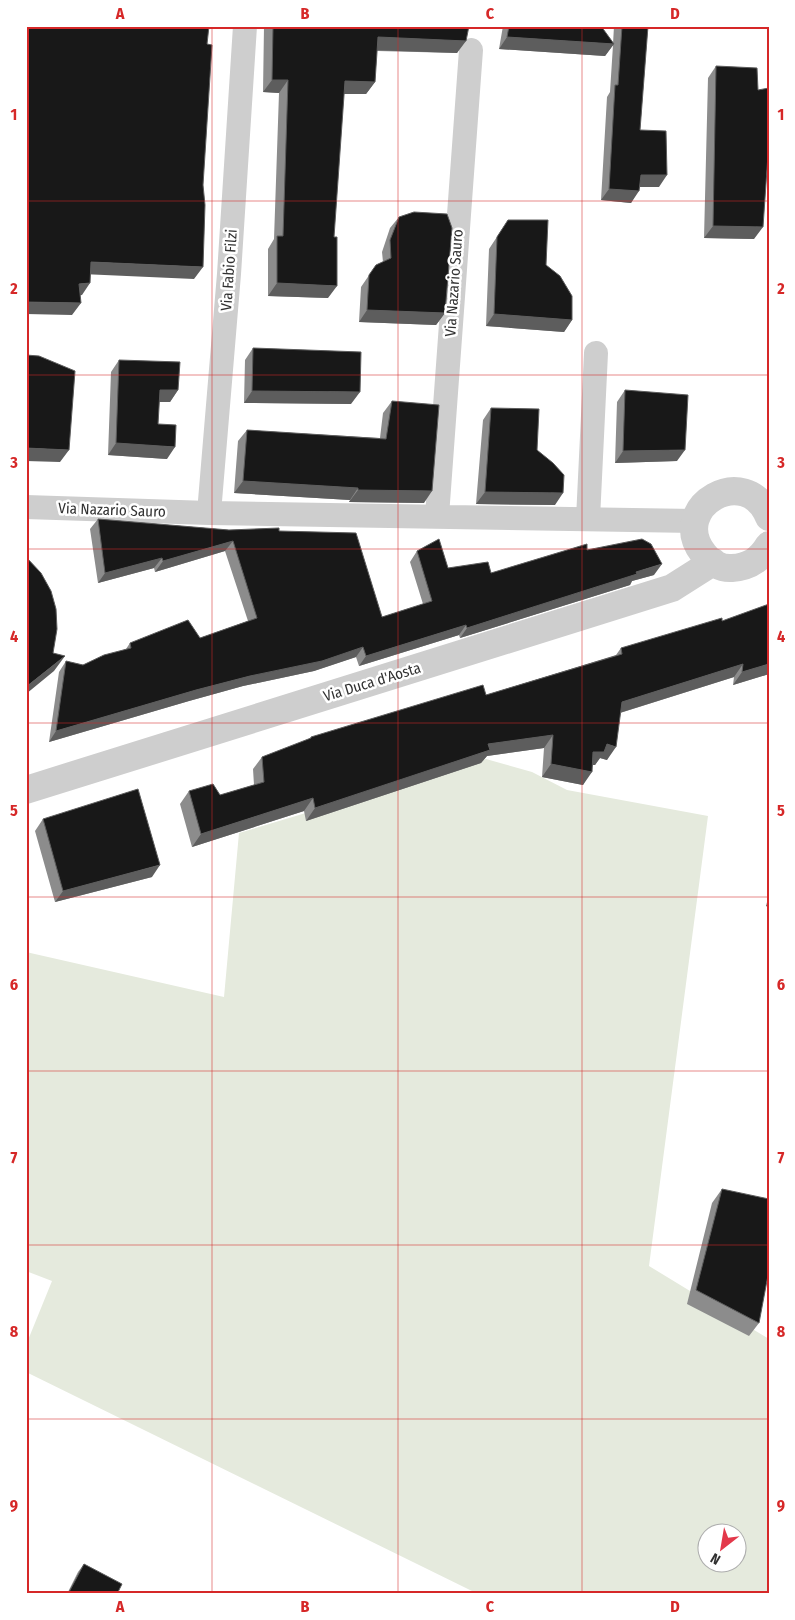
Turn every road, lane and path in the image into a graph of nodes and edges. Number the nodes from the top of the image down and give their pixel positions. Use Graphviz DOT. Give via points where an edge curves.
graph roads {
  1 [pos="245,26"];
  2 [pos="471,50"];
  3 [pos="596,352"];
  4 [pos="764,499"];
  5 [pos="26,507"];
  6 [pos="209,513"];
  7 [pos="437,516"];
  8 [pos="588,518"];
  9 [pos="695,521"];
  10 [pos="769,545"];
  11 [pos="713,562"];
  12 [pos="26,790"];
  1 -- 6 [label="street, Via Fabio Filzi"];
  2 -- 7 [label="street, Via Nazario Sauro"];
  3 -- 8 [label="street"];
  4 -- 9 [label="street" via="743,492 716,494 700,508"];
  5 -- 6 [label="street, Via Nazario Sauro"];
  6 -- 7 [label="street, Via Nazario Sauro"];
  7 -- 8 [label="street, Via Nazario Sauro"];
  8 -- 9 [label="street, Via Nazario Sauro"];
  9 -- 11 [label="street" via="694,535 698,548"];
  10 -- 11 [label="street" via="750,565 730,568"];
  11 -- 12 [label="street, Via Duca d'Aosta" via="672,588"];
}
